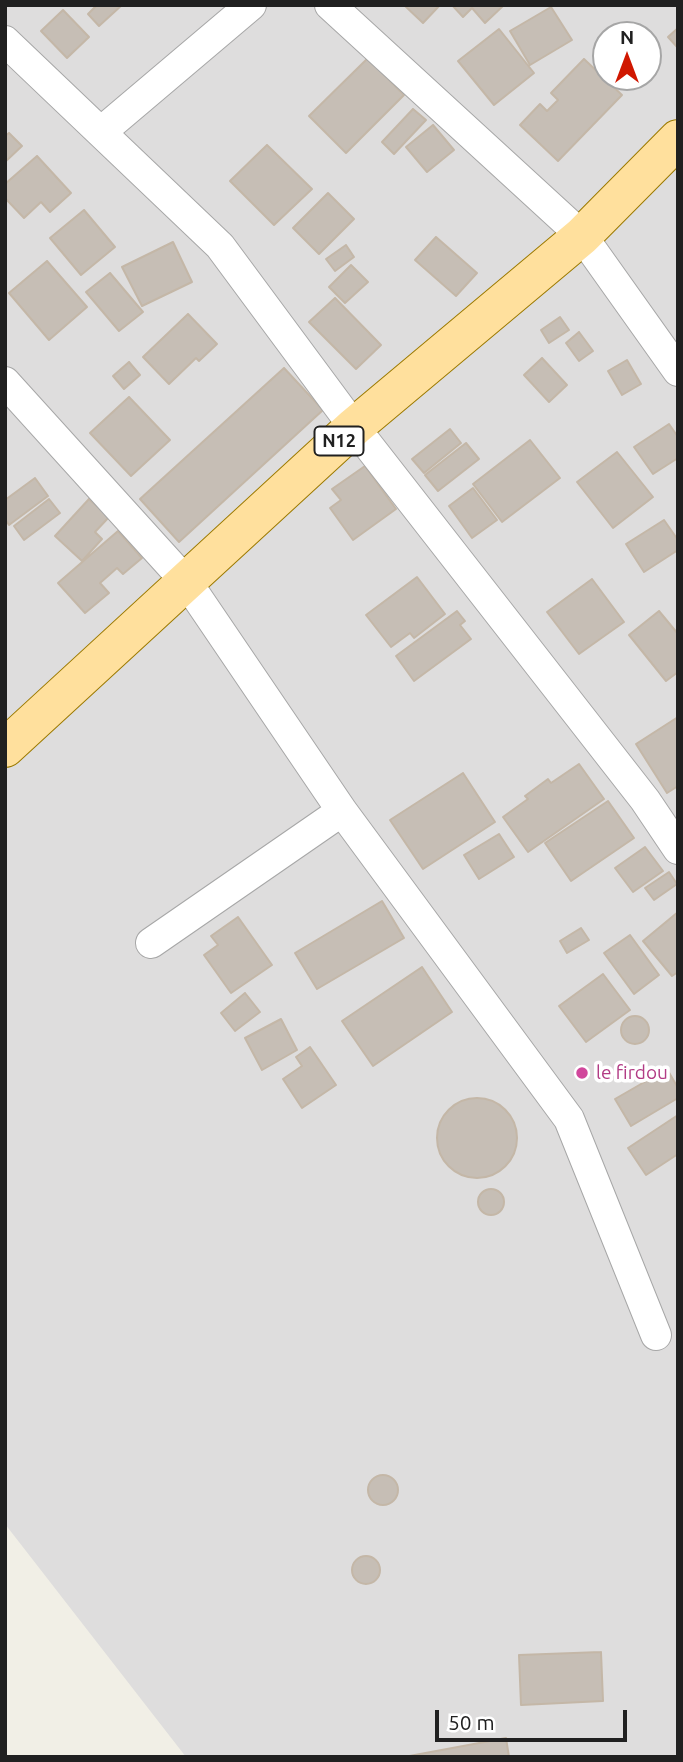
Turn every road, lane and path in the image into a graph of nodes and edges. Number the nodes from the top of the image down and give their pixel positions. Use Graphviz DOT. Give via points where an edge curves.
graph roads {
  1 [pos="251,5"];
  2 [pos="330,5"];
  3 [pos="5,41"];
  4 [pos="101,132"];
  5 [pos="678,139"];
  6 [pos="582,236"];
  7 [pos="678,371"];
  8 [pos="6,385"];
  9 [pos="354,427"];
  10 [pos="188,584"];
  11 [pos="5,748"];
  12 [pos="342,811"];
  13 [pos="678,849"];
  14 [pos="151,943"];
  15 [pos="656,1335"];
  1 -- 4 [label="street"];
  2 -- 6 [label="street"];
  3 -- 4 [label="street"];
  4 -- 9 [label="street" via="220,246"];
  5 -- 6 [label="main road, N12"];
  6 -- 7 [label="street"];
  6 -- 9 [label="main road, N12"];
  8 -- 10 [label="street"];
  9 -- 10 [label="main road, N12"];
  9 -- 13 [label="street" via="645,800"];
  10 -- 11 [label="main road, N12"];
  10 -- 12 [label="street"];
  12 -- 14 [label="street"];
  12 -- 15 [label="street" via="569,1119"];
}
